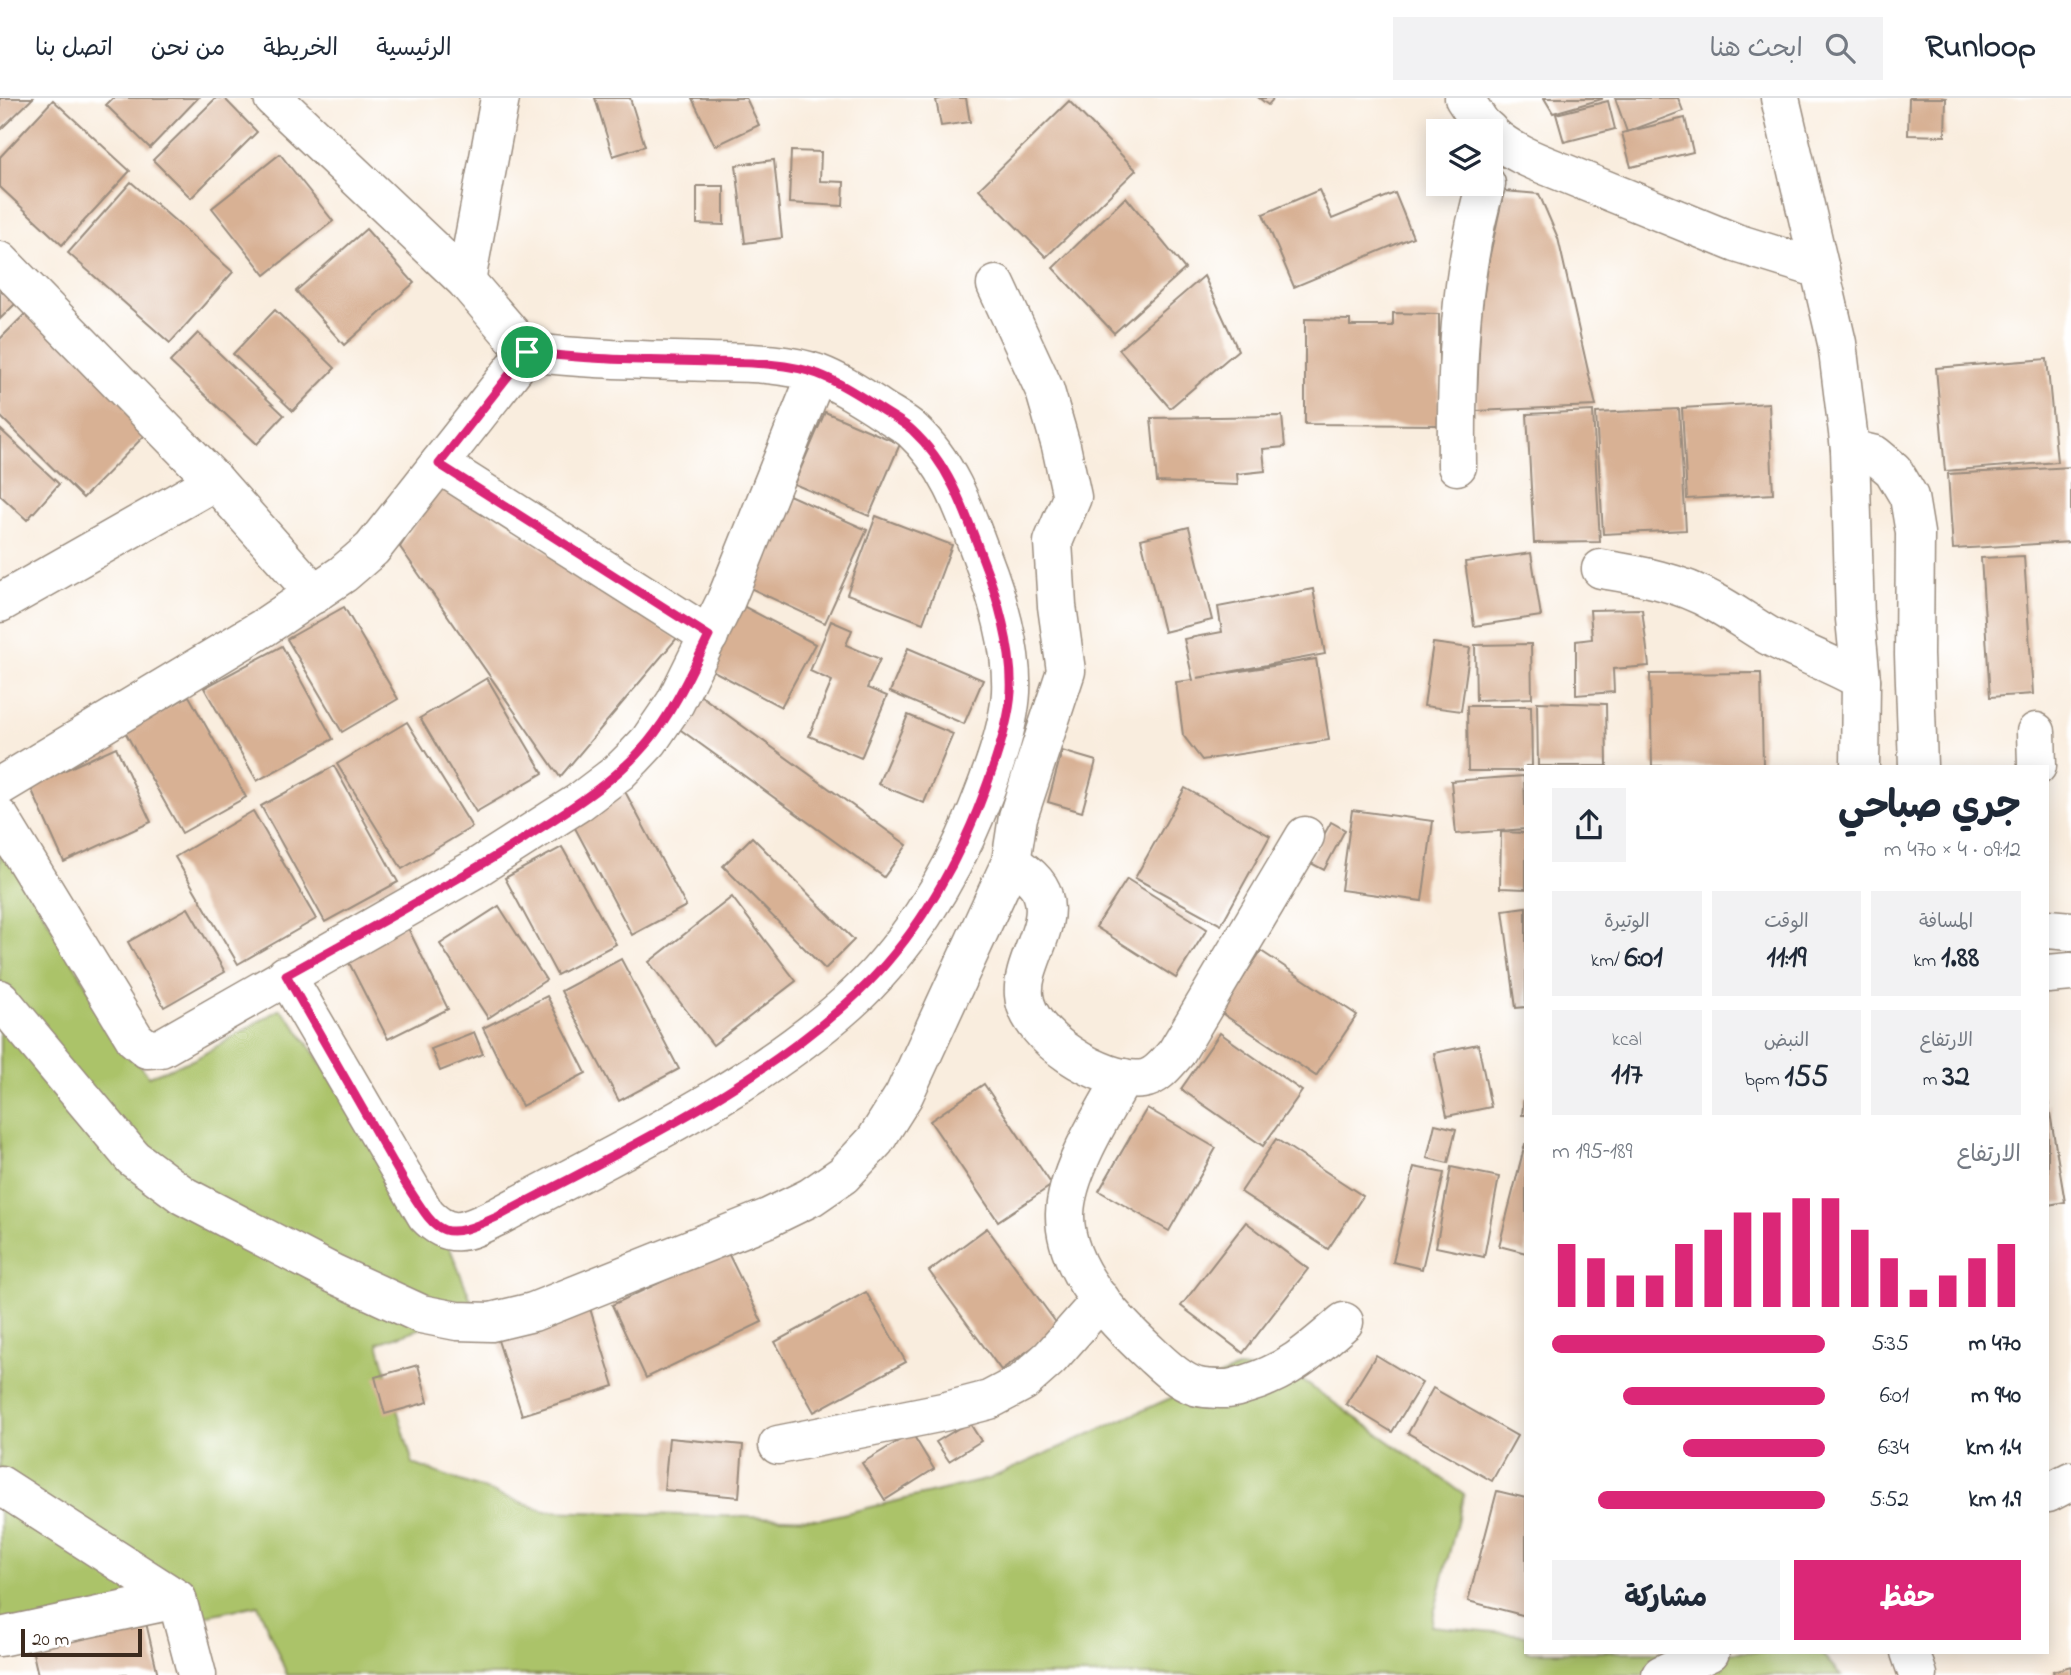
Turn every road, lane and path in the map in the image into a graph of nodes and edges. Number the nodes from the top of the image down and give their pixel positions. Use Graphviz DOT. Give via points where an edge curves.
graph roads {
  1 [pos="273,98"];
  2 [pos="500,98"];
  3 [pos="1464,98"];
  4 [pos="1780,98"];
  5 [pos="1478,119"];
  6 [pos="1503,148"];
  7 [pos="1483,196"];
  8 [pos="0,261"];
  9 [pos="1820,269"];
  10 [pos="466,281"];
  11 [pos="996,285"];
  12 [pos="527,352"];
  13 [pos="817,374"];
  14 [pos="1850,449"];
  15 [pos="439,464"];
  16 [pos="1457,466"];
  17 [pos="215,481"];
  18 [pos="1601,569"];
  19 [pos="315,594"];
  20 [pos="0,603"];
  21 [pos="709,636"];
  22 [pos="1861,680"];
  23 [pos="1860,765"];
  24 [pos="1918,765"];
  25 [pos="0,786"];
  26 [pos="0,818"];
  27 [pos="1305,836"];
  28 [pos="1011,862"];
  29 [pos="2049,929"];
  30 [pos="2071,931"];
  31 [pos="2071,972"];
  32 [pos="2049,974"];
  33 [pos="286,975"];
  34 [pos="0,999"];
  35 [pos="1123,1078"];
  36 [pos="1101,1300"];
  37 [pos="1345,1321"];
  38 [pos="778,1445"];
  39 [pos="2071,1481"];
  40 [pos="0,1485"];
  41 [pos="2049,1492"];
  42 [pos="177,1599"];
  43 [pos="0,1637"];
  44 [pos="1706,1654"];
  45 [pos="1911,1654"];
  46 [pos="197,1675"];
  47 [pos="1661,1675"];
  48 [pos="1918,1675"];
  1 -- 10 [label="street"];
  2 -- 10 [label="street"];
  3 -- 5 [label="street"];
  4 -- 9 [label="street"];
  6 -- 9 [label="street" via="1736,243"];
  7 -- 16 [label="street" via="1465,277"];
  8 -- 17 [label="street"];
  9 -- 14 [label="street" via="1836,343"];
  10 -- 12 [label="street"];
  11 -- 28 [label="street" via="1045,391 1072,497 1054,542 1066,671 1018,817"];
  12 -- 13 [label="street" via="567,358 753,363"];
  12 -- 15 [label="street"];
  13 -- 21 [label="street"];
  13 -- 33 [label="street" via="911,429 938,460 959,496 986,565 1009,658 1011,696 988,782 970,828 945,879 888,960 850,1002 735,1087 499,1216 457,1232 445,1231 426,1215"];
  14 -- 22 [label="street"];
  14 -- 24 [label="street" via="1875,456 1893,470 1909,497 1915,533"];
  15 -- 19 [label="street" via="372,549"];
  15 -- 21 [label="street"];
  17 -- 19 [label="street"];
  17 -- 20 [label="street"];
  18 -- 22 [label="street" via="1640,575 1713,601 1769,636"];
  19 -- 25 [label="street"];
  21 -- 33 [label="street" via="675,703 649,741 619,772 473,870"];
  22 -- 23 [label="street"];
  26 -- 33 [label="street" via="135,1039 148,1049 161,1048"];
  27 -- 35 [label="street" via="1176,1053 1159,1072 1144,1079"];
  28 -- 34 [label="street" via="904,1095 875,1141 843,1175 768,1217 533,1312 491,1322 421,1314 184,1196 133,1158"];
  28 -- 35 [label="street" via="1038,885 1044,898 1045,911 1025,982 1028,1010 1038,1026 1066,1051"];
  29 -- 30 [label="street"];
  31 -- 32 [label="street"];
  35 -- 36 [label="street" via="1087,1145 1066,1197 1068,1239 1084,1277"];
  36 -- 37 [label="street" via="1131,1336 1169,1371 1195,1387 1228,1389 1264,1379 1295,1364"];
  36 -- 38 [label="street" via="1050,1358 1023,1382 989,1400"];
  39 -- 41 [label="street"];
  40 -- 42 [label="street"];
  42 -- 43 [label="street"];
  42 -- 46 [label="street"];
  44 -- 47 [label="street"];
  45 -- 48 [label="street"];
}
